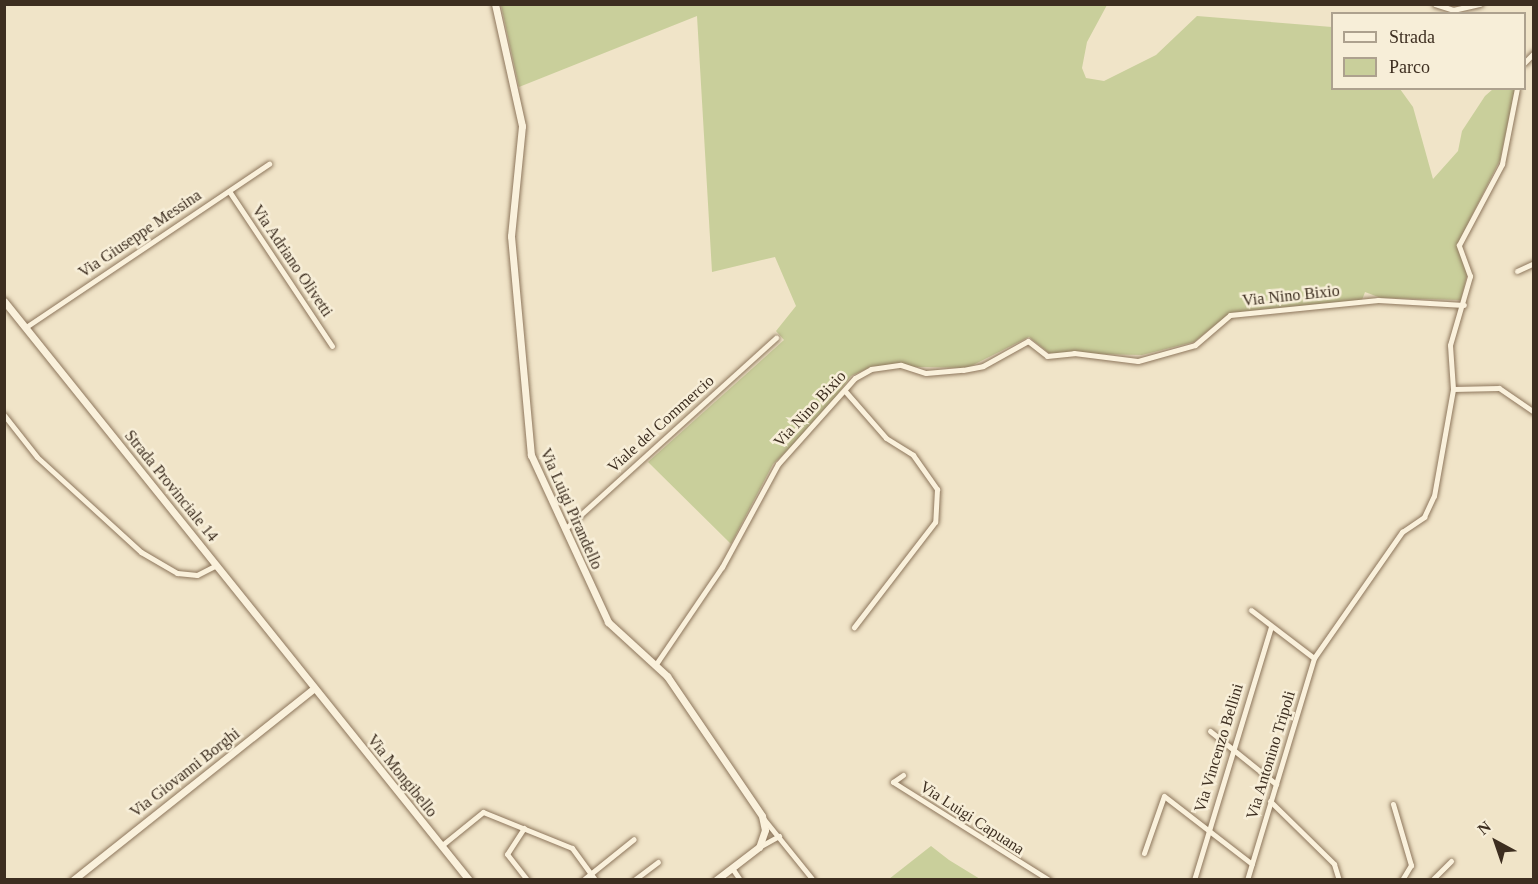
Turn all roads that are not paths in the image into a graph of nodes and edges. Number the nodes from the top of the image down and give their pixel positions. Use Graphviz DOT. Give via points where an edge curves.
graph roads {
  1 [pos="495,4"];
  2 [pos="1435,4"];
  3 [pos="1480,4"];
  4 [pos="1517,90"];
  5 [pos="269,164"];
  6 [pos="229,191"];
  7 [pos="1533,262"];
  8 [pos="1517,271"];
  9 [pos="4,301"];
  10 [pos="1464,305"];
  11 [pos="26,327"];
  12 [pos="776,338"];
  13 [pos="332,346"];
  14 [pos="1453,389"];
  15 [pos="845,391"];
  16 [pos="1533,411"];
  17 [pos="4,414"];
  18 [pos="565,529"];
  19 [pos="217,565"];
  20 [pos="1251,610"];
  21 [pos="1271,626"];
  22 [pos="854,627"];
  23 [pos="1314,658"];
  24 [pos="656,664"];
  25 [pos="315,688"];
  26 [pos="1210,731"];
  27 [pos="1233,749"];
  28 [pos="903,775"];
  29 [pos="1276,784"];
  30 [pos="1270,801"];
  31 [pos="1393,804"];
  32 [pos="762,816"];
  33 [pos="524,828"];
  34 [pos="1208,830"];
  35 [pos="778,836"];
  36 [pos="634,838"];
  37 [pos="441,846"];
  38 [pos="759,847"];
  39 [pos="1143,852"];
  40 [pos="1451,861"];
  41 [pos="658,862"];
  42 [pos="1252,864"];
  43 [pos="732,868"];
  44 [pos="590,873"];
  45 [pos="73,879"];
  46 [pos="468,879"];
  47 [pos="527,879"];
  48 [pos="583,879"];
  49 [pos="595,879"];
  50 [pos="634,879"];
  51 [pos="716,879"];
  52 [pos="740,879"];
  53 [pos="813,879"];
  54 [pos="1049,879"];
  55 [pos="1194,879"];
  56 [pos="1247,879"];
  57 [pos="1339,879"];
  58 [pos="1402,879"];
  59 [pos="1431,879"];
  1 -- 18 [label="street, Via Luigi Pirandello" via="522,126 511,236 527,437"];
  2 -- 3 [label="street" via="1454,10"];
  4 -- 10 [label="street, Via Antonino Tripoli" via="1502,164 1459,245 1470,276"];
  5 -- 6 [label="street, Via Giuseppe Messina"];
  6 -- 11 [label="street, Via Giuseppe Messina"];
  6 -- 13 [label="street, Via Adriano Olivetti"];
  7 -- 8 [label="street"];
  9 -- 11 [label="street, Strada Provinciale 14"];
  10 -- 14 [label="street, Via Antonino Tripoli" via="1450,345"];
  10 -- 15 [label="street, Via Nino Bixio" via="1378,300 1230,315 1196,345 1138,361 1074,353 1047,356 1028,341 982,366 963,370 926,373 901,365 871,369"];
  11 -- 19 [label="street, Strada Provinciale 14"];
  12 -- 18 [label="street, Viale del Commercio"];
  14 -- 16 [label="street" via="1499,388"];
  14 -- 23 [label="street, Via Antonino Tripoli" via="1434,496 1424,517 1402,532"];
  15 -- 22 [label="street" via="886,438 913,455 937,489 935,522"];
  15 -- 24 [label="street, Via Nino Bixio" via="778,464 722,567"];
  17 -- 19 [label="street" via="37,457 141,552 177,573 197,575"];
  18 -- 24 [label="street, Via Luigi Pirandello" via="608,622"];
  19 -- 25 [label="street, Strada Provinciale 14"];
  20 -- 21 [label="street"];
  21 -- 23 [label="street"];
  21 -- 27 [label="street, Via Vincenzo Bellini"];
  23 -- 29 [label="street, Via Antonino Tripoli"];
  24 -- 32 [label="street, Via Luigi Pirandello"];
  25 -- 37 [label="street, Via Mongibello"];
  25 -- 45 [label="street, Via Giovanni Borghi"];
  26 -- 27 [label="street"];
  27 -- 29 [label="street"];
  27 -- 34 [label="street, Via Vincenzo Bellini"];
  28 -- 54 [label="street, Via Luigi Capuana" via="893,782"];
  29 -- 30 [label="street, Via Antonino Tripoli"];
  30 -- 42 [label="street, Via Antonino Tripoli"];
  30 -- 57 [label="street" via="1328,856"];
  31 -- 58 [label="street" via="1411,865"];
  32 -- 35 [label="street, Via Luigi Pirandello"];
  32 -- 38 [label="street" via="765,830"];
  33 -- 37 [label="street" via="483,812"];
  33 -- 44 [label="street" via="572,848"];
  33 -- 47 [label="street" via="507,854"];
  34 -- 39 [label="street" via="1164,796"];
  34 -- 42 [label="street"];
  34 -- 55 [label="street, Via Vincenzo Bellini"];
  35 -- 38 [label="street"];
  35 -- 53 [label="street, Via Luigi Pirandello"];
  36 -- 44 [label="street"];
  37 -- 46 [label="street, Via Mongibello"];
  38 -- 43 [label="street"];
  40 -- 59 [label="street"];
  41 -- 50 [label="street"];
  42 -- 56 [label="street, Via Antonino Tripoli"];
  43 -- 51 [label="street"];
  43 -- 52 [label="street"];
  44 -- 48 [label="street"];
  44 -- 49 [label="street"];
}
